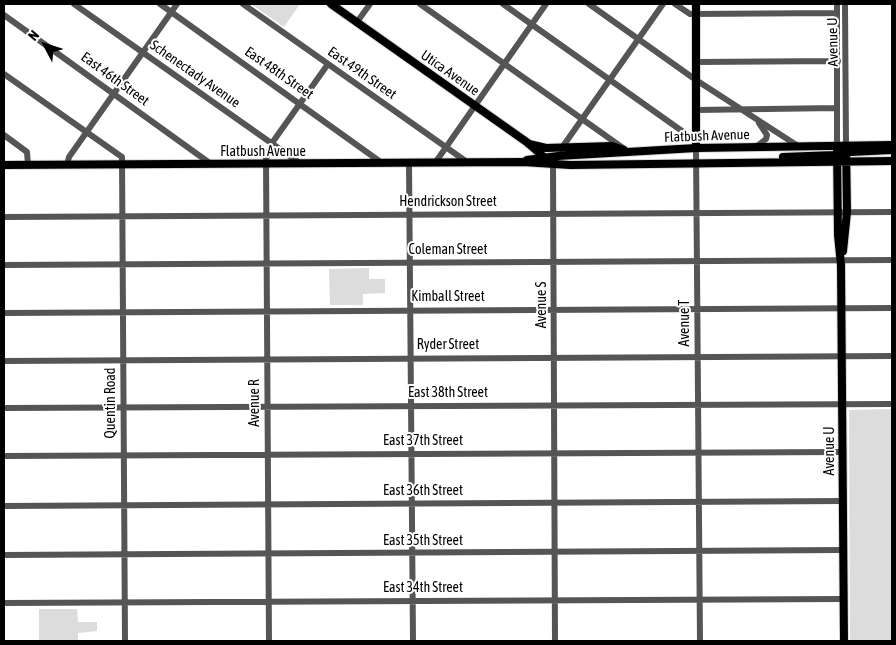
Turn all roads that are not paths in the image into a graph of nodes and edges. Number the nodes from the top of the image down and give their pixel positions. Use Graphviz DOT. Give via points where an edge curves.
graph roads {
  1 [pos="74,4"];
  2 [pos="160,4"];
  3 [pos="177,4"];
  4 [pos="242,4"];
  5 [pos="331,4"];
  6 [pos="370,4"];
  7 [pos="420,4"];
  8 [pos="503,4"];
  9 [pos="546,4"];
  10 [pos="589,4"];
  11 [pos="663,4"];
  12 [pos="675,4"];
  13 [pos="696,4"];
  14 [pos="837,4"];
  15 [pos="845,4"];
  16 [pos="171,12"];
  17 [pos="837,13"];
  18 [pos="696,14"];
  19 [pos="4,15"];
  20 [pos="357,22"];
  21 [pos="532,24"];
  22 [pos="638,39"];
  23 [pos="143,53"];
  24 [pos="838,61"];
  25 [pos="696,62"];
  26 [pos="504,63"];
  27 [pos="328,64"];
  28 [pos="4,74"];
  29 [pos="610,79"];
  30 [pos="696,80"];
  31 [pos="114,93"];
  32 [pos="300,103"];
  33 [pos="474,105"];
  34 [pos="838,108"];
  35 [pos="741,109"];
  36 [pos="696,110"];
  37 [pos="582,118"];
  38 [pos="757,120"];
  39 [pos="86,132"];
  40 [pos="4,135"];
  41 [pos="272,143"];
  42 [pos="528,143"];
  43 [pos="696,144"];
  44 [pos="892,145"];
  45 [pos="798,146"];
  46 [pos="445,147"];
  47 [pos="753,147"];
  48 [pos="562,148"];
  49 [pos="892,150"];
  50 [pos="628,152"];
  51 [pos="842,153"];
  52 [pos="558,156"];
  53 [pos="544,157"];
  54 [pos="892,161"];
  55 [pos="467,162"];
  56 [pos="523,162"];
  57 [pos="696,162"];
  58 [pos="410,163"];
  59 [pos="435,163"];
  60 [pos="211,164"];
  61 [pos="266,164"];
  62 [pos="301,164"];
  63 [pos="383,164"];
  64 [pos="553,164"];
  65 [pos="4,165"];
  66 [pos="28,165"];
  67 [pos="67,165"];
  68 [pos="122,165"];
  69 [pos="838,212"];
  70 [pos="847,212"];
  71 [pos="892,212"];
  72 [pos="697,213"];
  73 [pos="554,214"];
  74 [pos="266,215"];
  75 [pos="410,215"];
  76 [pos="123,216"];
  77 [pos="4,217"];
  78 [pos="841,260"];
  79 [pos="892,260"];
  80 [pos="698,261"];
  81 [pos="410,262"];
  82 [pos="554,262"];
  83 [pos="267,263"];
  84 [pos="123,264"];
  85 [pos="4,265"];
  86 [pos="698,308"];
  87 [pos="841,308"];
  88 [pos="892,308"];
  89 [pos="554,309"];
  90 [pos="411,310"];
  91 [pos="267,311"];
  92 [pos="124,312"];
  93 [pos="4,313"];
  94 [pos="698,356"];
  95 [pos="842,356"];
  96 [pos="892,356"];
  97 [pos="554,357"];
  98 [pos="411,358"];
  99 [pos="267,359"];
  100 [pos="4,360"];
  101 [pos="124,360"];
  102 [pos="698,404"];
  103 [pos="842,404"];
  104 [pos="892,404"];
  105 [pos="555,405"];
  106 [pos="411,406"];
  107 [pos="268,407"];
  108 [pos="4,408"];
  109 [pos="124,408"];
  110 [pos="699,452"];
  111 [pos="842,452"];
  112 [pos="555,453"];
  113 [pos="268,454"];
  114 [pos="412,454"];
  115 [pos="124,455"];
  116 [pos="4,456"];
  117 [pos="843,501"];
  118 [pos="698,502"];
  119 [pos="556,503"];
  120 [pos="268,504"];
  121 [pos="412,504"];
  122 [pos="125,505"];
  123 [pos="4,506"];
  124 [pos="843,550"];
  125 [pos="556,552"];
  126 [pos="699,552"];
  127 [pos="412,553"];
  128 [pos="268,554"];
  129 [pos="125,555"];
  130 [pos="4,556"];
  131 [pos="700,599"];
  132 [pos="843,599"];
  133 [pos="555,600"];
  134 [pos="412,601"];
  135 [pos="125,602"];
  136 [pos="269,602"];
  137 [pos="4,603"];
  138 [pos="125,641"];
  139 [pos="269,641"];
  140 [pos="413,641"];
  141 [pos="555,641"];
  142 [pos="700,641"];
  143 [pos="844,641"];
  1 -- 23 [label="street, Schenectady Avenue"];
  2 -- 16 [label="street, East 48th Street"];
  3 -- 16 [label="street"];
  4 -- 27 [label="street, East 49th Street"];
  5 -- 20 [label="main road, Utica Avenue"];
  6 -- 20 [label="street"];
  7 -- 26 [label="street"];
  8 -- 21 [label="street"];
  9 -- 21 [label="street"];
  10 -- 22 [label="street"];
  11 -- 22 [label="street"];
  12 -- 18 [label="street" via="690,14"];
  13 -- 18 [label="main road, Avenue T"];
  14 -- 17 [label="street, Avenue U"];
  15 -- 51 [label="street, Avenue U"];
  16 -- 23 [label="street"];
  16 -- 32 [label="street, East 48th Street"];
  17 -- 18 [label="street"];
  17 -- 24 [label="street, Avenue U"];
  18 -- 25 [label="main road, Avenue T"];
  19 -- 31 [label="street, East 46th Street"];
  20 -- 33 [label="main road, Utica Avenue"];
  21 -- 26 [label="street"];
  21 -- 29 [label="street"];
  22 -- 29 [label="street"];
  22 -- 30 [label="street"];
  23 -- 31 [label="street"];
  23 -- 41 [label="street, Schenectady Avenue"];
  24 -- 25 [label="street"];
  24 -- 34 [label="street, Avenue U"];
  25 -- 30 [label="main road, Avenue T"];
  26 -- 33 [label="street"];
  26 -- 37 [label="street"];
  27 -- 32 [label="street, Avenue R"];
  27 -- 46 [label="street, East 49th Street"];
  28 -- 39 [label="street"];
  29 -- 37 [label="street"];
  29 -- 43 [label="street"];
  30 -- 35 [label="street"];
  30 -- 36 [label="main road, Avenue T"];
  31 -- 39 [label="street"];
  31 -- 60 [label="street, East 46th Street"];
  32 -- 41 [label="street, Avenue R"];
  32 -- 63 [label="street, East 48th Street"];
  33 -- 42 [label="main road, Utica Avenue"];
  33 -- 46 [label="street"];
  34 -- 35 [label="street"];
  34 -- 51 [label="street, Avenue U"];
  35 -- 36 [label="street"];
  35 -- 38 [label="street"];
  36 -- 43 [label="main road, Avenue T"];
  37 -- 48 [label="street"];
  37 -- 50 [label="street"];
  38 -- 45 [label="street"];
  38 -- 47 [label="street" via="767,135 761,145"];
  39 -- 67 [label="street"];
  39 -- 68 [label="street" via="122,157"];
  40 -- 66 [label="street" via="27,152"];
  41 -- 61 [label="street, Avenue R"];
  41 -- 62 [label="street, Schenectady Avenue"];
  42 -- 48 [label="main road"];
  42 -- 53 [label="main road, Utica Avenue"];
  43 -- 47 [label="main road, Flatbush Avenue"];
  43 -- 50 [label="main road, Flatbush Avenue"];
  43 -- 57 [label="street, Avenue T"];
  44 -- 51 [label="main road, Flatbush Avenue"];
  45 -- 47 [label="main road, Flatbush Avenue"];
  45 -- 51 [label="main road, Flatbush Avenue"];
  46 -- 55 [label="street, East 49th Street"];
  46 -- 59 [label="street"];
  48 -- 50 [label="main road" via="612,146"];
  48 -- 52 [label="street"];
  49 -- 51 [label="main road"];
  50 -- 52 [label="main road, Flatbush Avenue"];
  51 -- 54 [label="main road, Flatbush Avenue"];
  51 -- 57 [label="main road, Flatbush Avenue" via="764,162"];
  51 -- 69 [label="main road, Avenue U"];
  51 -- 70 [label="main road, Avenue U"];
  52 -- 53 [label="main road, Flatbush Avenue"];
  52 -- 64 [label="street"];
  53 -- 56 [label="main road, Flatbush Avenue"];
  53 -- 64 [label="main road, Utica Avenue"];
  55 -- 56 [label="main road, Flatbush Avenue"];
  55 -- 59 [label="main road, Flatbush Avenue"];
  56 -- 64 [label="main road, Flatbush Avenue"];
  57 -- 64 [label="main road, Flatbush Avenue"];
  57 -- 72 [label="street, Avenue T"];
  58 -- 59 [label="main road, Flatbush Avenue"];
  58 -- 63 [label="main road, Flatbush Avenue"];
  58 -- 75 [label="street"];
  60 -- 61 [label="main road, Flatbush Avenue"];
  60 -- 68 [label="main road, Flatbush Avenue"];
  61 -- 62 [label="main road, Flatbush Avenue"];
  61 -- 74 [label="street, Avenue R"];
  62 -- 63 [label="main road, Flatbush Avenue"];
  64 -- 73 [label="street, Avenue S"];
  65 -- 66 [label="main road, Flatbush Avenue"];
  66 -- 67 [label="main road, Flatbush Avenue"];
  67 -- 68 [label="main road, Flatbush Avenue"];
  68 -- 76 [label="street, Quentin Road"];
  69 -- 70 [label="street, Hendrickson Street"];
  69 -- 72 [label="street, Hendrickson Street"];
  69 -- 78 [label="main road, Avenue U"];
  70 -- 71 [label="street, Hendrickson Street"];
  70 -- 78 [label="main road, Avenue U"];
  72 -- 73 [label="street, Hendrickson Street"];
  72 -- 80 [label="street, Avenue T"];
  73 -- 75 [label="street, Hendrickson Street"];
  73 -- 82 [label="street, Avenue S"];
  74 -- 75 [label="street, Hendrickson Street"];
  74 -- 76 [label="street, Hendrickson Street"];
  74 -- 83 [label="street, Avenue R"];
  75 -- 81 [label="street"];
  76 -- 77 [label="street, Hendrickson Street"];
  76 -- 84 [label="street, Quentin Road"];
  78 -- 79 [label="street, Coleman Street"];
  78 -- 80 [label="street, Coleman Street"];
  78 -- 87 [label="main road, Avenue U"];
  80 -- 82 [label="street, Coleman Street"];
  80 -- 86 [label="street, Avenue T"];
  81 -- 82 [label="street, Coleman Street"];
  81 -- 83 [label="street, Coleman Street"];
  81 -- 90 [label="street"];
  82 -- 89 [label="street, Avenue S"];
  83 -- 84 [label="street, Coleman Street"];
  83 -- 91 [label="street, Avenue R"];
  84 -- 85 [label="street, Coleman Street"];
  84 -- 92 [label="street, Quentin Road"];
  86 -- 87 [label="street, Kimball Street"];
  86 -- 89 [label="street, Kimball Street"];
  86 -- 94 [label="street, Avenue T"];
  87 -- 88 [label="street, Kimball Street"];
  87 -- 95 [label="main road, Avenue U"];
  89 -- 90 [label="street, Kimball Street"];
  89 -- 97 [label="street, Avenue S"];
  90 -- 91 [label="street, Kimball Street"];
  90 -- 98 [label="street"];
  91 -- 92 [label="street, Kimball Street"];
  91 -- 99 [label="street, Avenue R"];
  92 -- 93 [label="street, Kimball Street"];
  92 -- 101 [label="street, Quentin Road"];
  94 -- 95 [label="street, Ryder Street"];
  94 -- 97 [label="street, Ryder Street"];
  94 -- 102 [label="street, Avenue T"];
  95 -- 96 [label="street, Ryder Street"];
  95 -- 103 [label="main road, Avenue U"];
  97 -- 98 [label="street, Ryder Street"];
  97 -- 105 [label="street, Avenue S"];
  98 -- 99 [label="street, Ryder Street"];
  98 -- 106 [label="street"];
  99 -- 101 [label="street, Ryder Street"];
  99 -- 107 [label="street, Avenue R"];
  100 -- 101 [label="street, Ryder Street"];
  101 -- 109 [label="street, Quentin Road"];
  102 -- 103 [label="street, East 38th Street"];
  102 -- 105 [label="street, East 38th Street"];
  102 -- 110 [label="street, Avenue T"];
  103 -- 104 [label="street, East 38th Street"];
  103 -- 111 [label="main road, Avenue U"];
  105 -- 106 [label="street, East 38th Street"];
  105 -- 112 [label="street, Avenue S"];
  106 -- 107 [label="street, East 38th Street"];
  106 -- 114 [label="street"];
  107 -- 109 [label="street, East 38th Street"];
  107 -- 113 [label="street, Avenue R"];
  108 -- 109 [label="street, East 38th Street"];
  109 -- 115 [label="street, Quentin Road"];
  110 -- 111 [label="street, East 37th Street"];
  110 -- 112 [label="street, East 37th Street"];
  110 -- 118 [label="street, Avenue T"];
  111 -- 117 [label="main road, Avenue U"];
  112 -- 114 [label="street, East 37th Street"];
  112 -- 119 [label="street, Avenue S"];
  113 -- 114 [label="street, East 37th Street"];
  113 -- 115 [label="street, East 37th Street"];
  113 -- 120 [label="street, Avenue R"];
  114 -- 121 [label="street"];
  115 -- 116 [label="street, East 37th Street"];
  115 -- 122 [label="street, Quentin Road"];
  117 -- 118 [label="street, East 36th Street"];
  117 -- 124 [label="main road, Avenue U"];
  118 -- 119 [label="street, East 36th Street"];
  118 -- 126 [label="street, Avenue T"];
  119 -- 121 [label="street, East 36th Street"];
  119 -- 125 [label="street, Avenue S"];
  120 -- 121 [label="street, East 36th Street"];
  120 -- 122 [label="street, East 36th Street"];
  120 -- 128 [label="street, Avenue R"];
  121 -- 127 [label="street"];
  122 -- 123 [label="street, East 36th Street"];
  122 -- 129 [label="street, Quentin Road"];
  124 -- 126 [label="street, East 35th Street"];
  124 -- 132 [label="main road, Avenue U"];
  125 -- 126 [label="street, East 35th Street"];
  125 -- 127 [label="street, East 35th Street"];
  125 -- 133 [label="street, Avenue S"];
  126 -- 131 [label="street, Avenue T"];
  127 -- 128 [label="street, East 35th Street"];
  127 -- 134 [label="street"];
  128 -- 129 [label="street, East 35th Street"];
  128 -- 136 [label="street, Avenue R"];
  129 -- 130 [label="street, East 35th Street"];
  129 -- 135 [label="street, Quentin Road"];
  131 -- 132 [label="street, East 34th Street"];
  131 -- 133 [label="street, East 34th Street"];
  131 -- 142 [label="street, Avenue T"];
  132 -- 143 [label="main road, Avenue U"];
  133 -- 134 [label="street, East 34th Street"];
  133 -- 141 [label="street, Avenue S"];
  134 -- 136 [label="street, East 34th Street"];
  134 -- 140 [label="street"];
  135 -- 136 [label="street, East 34th Street"];
  135 -- 137 [label="street, East 34th Street"];
  135 -- 138 [label="street, Quentin Road"];
  136 -- 139 [label="street, Avenue R"];
}
